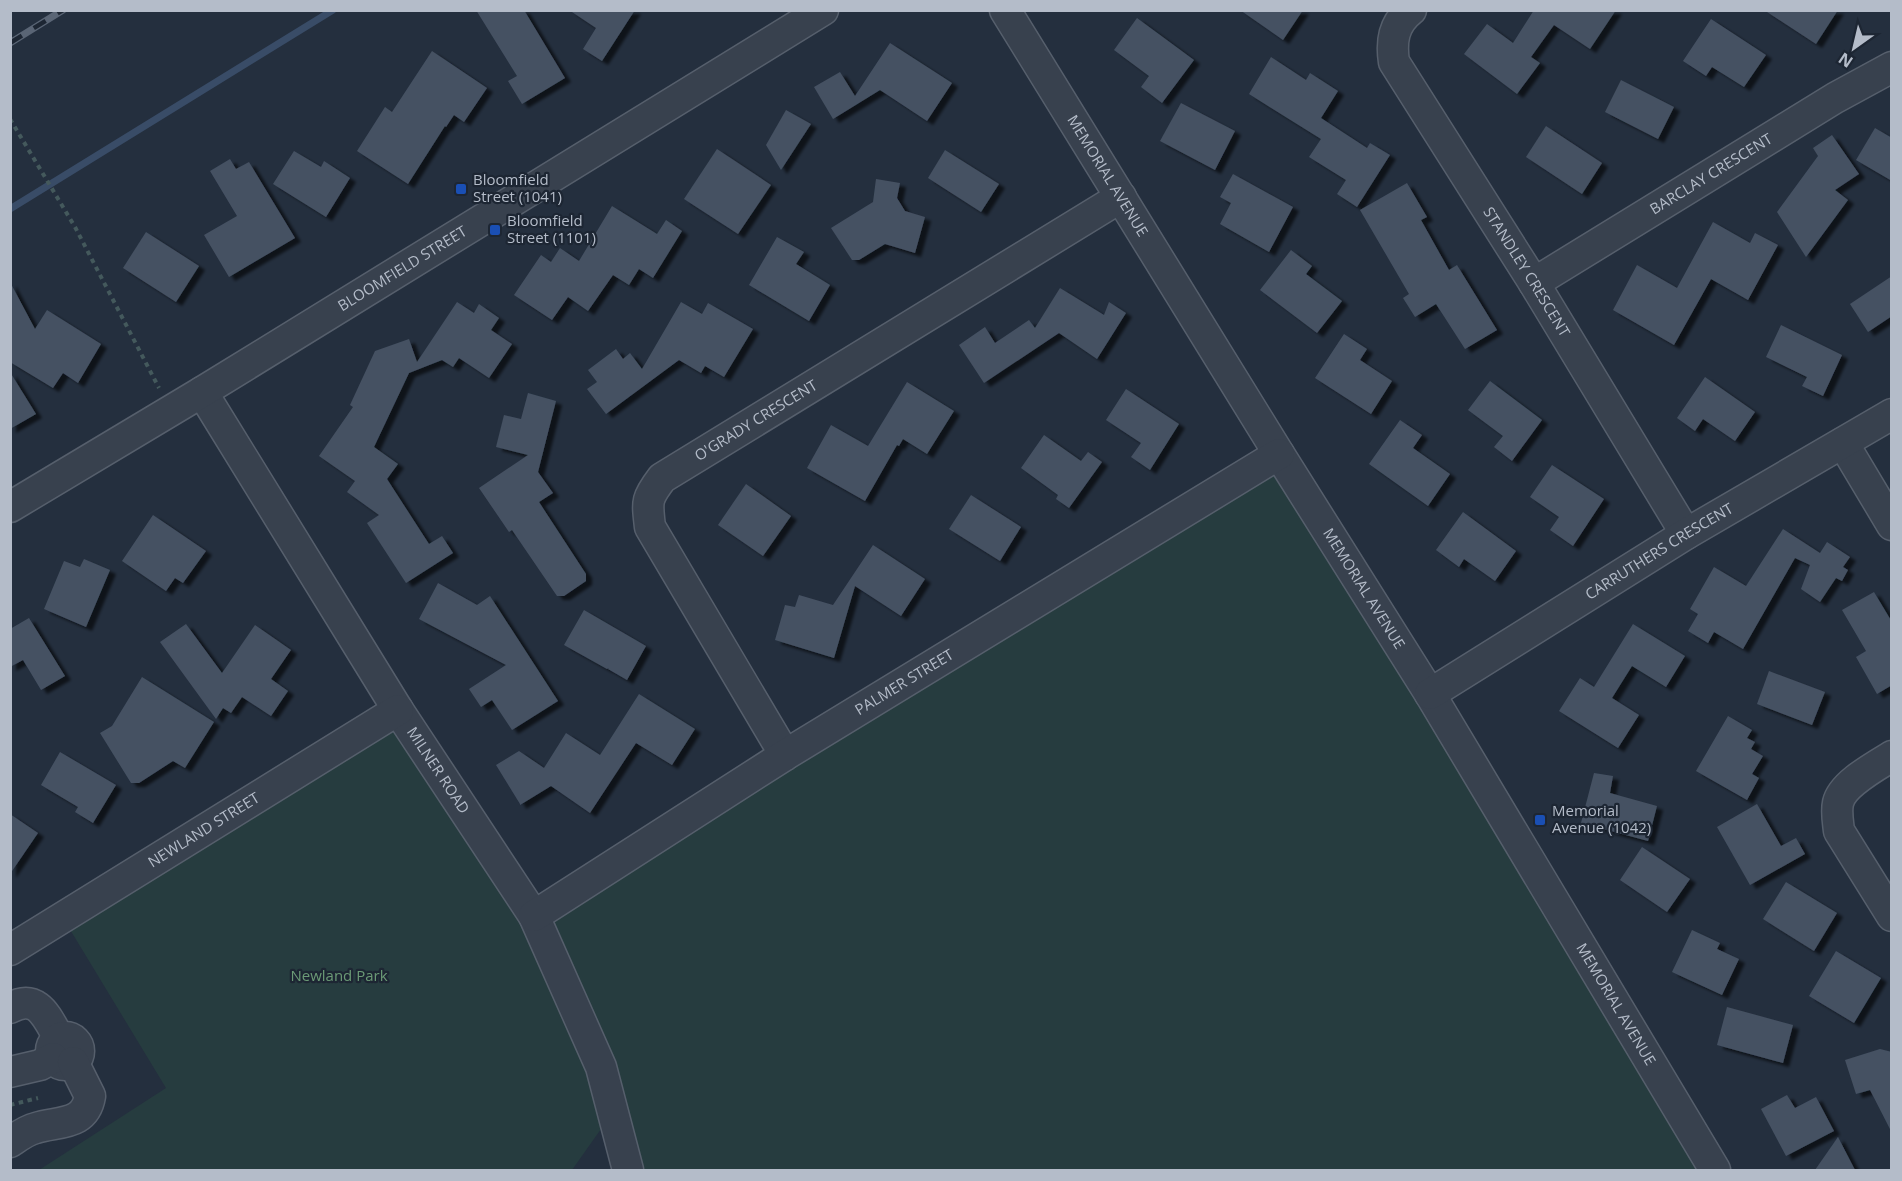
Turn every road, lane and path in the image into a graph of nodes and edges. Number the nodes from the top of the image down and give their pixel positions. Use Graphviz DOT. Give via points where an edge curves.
graph roads {
  1 [pos="823,10"];
  2 [pos="1005,10"];
  3 [pos="1411,10"];
  4 [pos="1892,68"];
  5 [pos="10,119"];
  6 [pos="1121,197"];
  7 [pos="1534,283"];
  8 [pos="202,392"];
  9 [pos="171,410"];
  10 [pos="1892,414"];
  11 [pos="1843,443"];
  12 [pos="1279,454"];
  13 [pos="10,507"];
  14 [pos="1892,525"];
  15 [pos="1686,534"];
  16 [pos="1430,694"];
  17 [pos="398,710"];
  18 [pos="785,755"];
  19 [pos="1892,756"];
  20 [pos="534,916"];
  21 [pos="1892,916"];
  22 [pos="10,950"];
  23 [pos="10,1008"];
  24 [pos="62,1053"];
  25 [pos="10,1072"];
  26 [pos="45,1096"];
  27 [pos="10,1105"];
  28 [pos="14,1131"];
  29 [pos="628,1170"];
  30 [pos="1715,1170"];
  1 -- 8 [label="street, BLOOMFIELD STREET"];
  2 -- 6 [label="street, MEMORIAL AVENUE"];
  3 -- 7 [label="street, STANDLEY CRESCENT" via="1395,31 1394,62"];
  4 -- 7 [label="street, BARCLAY CRESCENT" via="1835,98"];
  5 -- 9 [label="path" via="75,227"];
  6 -- 12 [label="street, MEMORIAL AVENUE"];
  6 -- 18 [label="street, O'GRADY CRESCENT" via="662,477 649,495 650,527"];
  7 -- 15 [label="street, STANDLEY CRESCENT"];
  8 -- 9 [label="street, BLOOMFIELD STREET"];
  8 -- 17 [label="street, MILNER ROAD"];
  9 -- 13 [label="street, BLOOMFIELD STREET"];
  10 -- 11 [label="street, CARRUTHERS CRESCENT"];
  11 -- 14 [label="street"];
  11 -- 15 [label="street, CARRUTHERS CRESCENT"];
  12 -- 16 [label="street, MEMORIAL AVENUE"];
  12 -- 18 [label="street, PALMER STREET"];
  15 -- 16 [label="street, CARRUTHERS CRESCENT"];
  16 -- 30 [label="street, MEMORIAL AVENUE"];
  17 -- 20 [label="street, MILNER ROAD"];
  17 -- 22 [label="street, NEWLAND STREET"];
  18 -- 20 [label="street, PALMER STREET"];
  19 -- 21 [label="street" via="1846,788 1838,801 1837,816 1839,831"];
  20 -- 29 [label="street, MILNER ROAD" via="601,1067"];
  23 -- 24 [label="street" via="24,1002 34,1004 44,1014"];
  24 -- 25 [label="street" via="40,1065"];
  24 -- 28 [label="street" via="90,1096 84,1112 74,1120"];
  26 -- 27 [label="path"];
}
